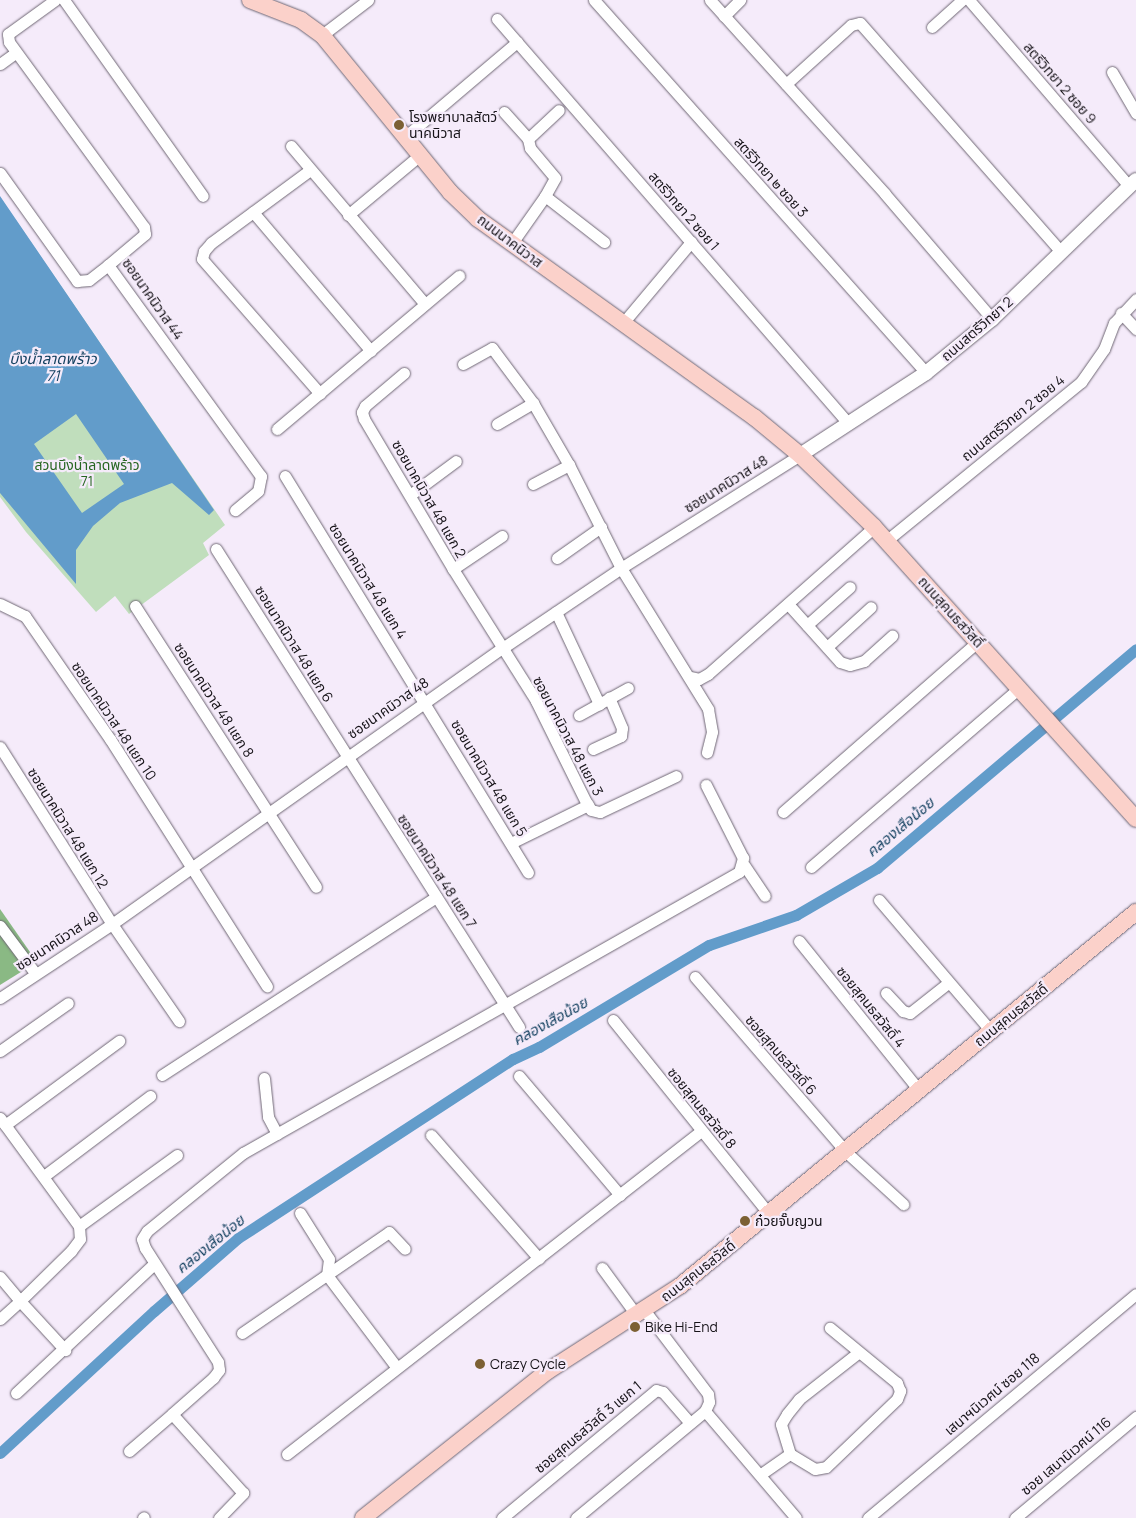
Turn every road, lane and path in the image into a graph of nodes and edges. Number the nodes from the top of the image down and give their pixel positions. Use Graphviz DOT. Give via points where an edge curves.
graph roads {
  1 [pos="55,0"];
  2 [pos="64,0"];
  3 [pos="250,0"];
  4 [pos="368,0"];
  5 [pos="594,0"];
  6 [pos="710,0"];
  7 [pos="740,0"];
  8 [pos="962,0"];
  9 [pos="969,0"];
  10 [pos="724,16"];
  11 [pos="496,19"];
  12 [pos="932,27"];
  13 [pos="322,35"];
  14 [pos="517,42"];
  15 [pos="16,53"];
  16 [pos="0,64"];
  17 [pos="1112,72"];
  18 [pos="786,84"];
  19 [pos="558,110"];
  20 [pos="504,112"];
  21 [pos="1136,113"];
  22 [pos="405,137"];
  23 [pos="528,139"];
  24 [pos="291,146"];
  25 [pos="420,155"];
  26 [pos="310,170"];
  27 [pos="0,173"];
  28 [pos="1132,183"];
  29 [pos="203,196"];
  30 [pos="545,196"];
  31 [pos="253,212"];
  32 [pos="348,215"];
  33 [pos="604,242"];
  34 [pos="691,242"];
  35 [pos="512,243"];
  36 [pos="1060,251"];
  37 [pos="108,265"];
  38 [pos="459,276"];
  39 [pos="1136,299"];
  40 [pos="425,304"];
  41 [pos="1121,313"];
  42 [pos="992,318"];
  43 [pos="623,323"];
  44 [pos="1136,329"];
  45 [pos="371,351"];
  46 [pos="463,364"];
  47 [pos="404,373"];
  48 [pos="926,373"];
  49 [pos="320,394"];
  50 [pos="533,403"];
  51 [pos="848,423"];
  52 [pos="497,424"];
  53 [pos="277,429"];
  54 [pos="800,455"];
  55 [pos="456,461"];
  56 [pos="569,464"];
  57 [pos="285,476"];
  58 [pos="534,484"];
  59 [pos="410,495"];
  60 [pos="235,510"];
  61 [pos="601,527"];
  62 [pos="874,527"];
  63 [pos="502,536"];
  64 [pos="886,541"];
  65 [pos="216,549"];
  66 [pos="557,558"];
  67 [pos="621,568"];
  68 [pos="452,569"];
  69 [pos="850,587"];
  70 [pos="0,604"];
  71 [pos="788,604"];
  72 [pos="135,606"];
  73 [pos="871,608"];
  74 [pos="556,612"];
  75 [pos="807,625"];
  76 [pos="892,636"];
  77 [pos="977,642"];
  78 [pos="827,647"];
  79 [pos="501,649"];
  80 [pos="691,676"];
  81 [pos="628,688"];
  82 [pos="1018,688"];
  83 [pos="424,701"];
  84 [pos="604,701"];
  85 [pos="579,715"];
  86 [pos="0,747"];
  87 [pos="593,749"];
  88 [pos="707,752"];
  89 [pos="345,756"];
  90 [pos="676,776"];
  91 [pos="706,785"];
  92 [pos="588,805"];
  93 [pos="783,812"];
  94 [pos="267,813"];
  95 [pos="1135,817"];
  96 [pos="511,843"];
  97 [pos="744,865"];
  98 [pos="811,867"];
  99 [pos="190,868"];
  100 [pos="528,872"];
  101 [pos="316,886"];
  102 [pos="765,896"];
  103 [pos="436,897"];
  104 [pos="879,900"];
  105 [pos="1136,912"];
  106 [pos="112,924"];
  107 [pos="0,926"];
  108 [pos="799,942"];
  109 [pos="35,973"];
  110 [pos="695,977"];
  111 [pos="948,983"];
  112 [pos="267,986"];
  113 [pos="886,993"];
  114 [pos="0,998"];
  115 [pos="504,1003"];
  116 [pos="68,1004"];
  117 [pos="613,1020"];
  118 [pos="179,1021"];
  119 [pos="519,1027"];
  120 [pos="991,1031"];
  121 [pos="119,1041"];
  122 [pos="0,1051"];
  123 [pos="162,1075"];
  124 [pos="519,1076"];
  125 [pos="264,1078"];
  126 [pos="919,1090"];
  127 [pos="150,1096"];
  128 [pos="3,1122"];
  129 [pos="701,1131"];
  130 [pos="277,1134"];
  131 [pos="431,1135"];
  132 [pos="845,1151"];
  133 [pos="177,1155"];
  134 [pos="44,1176"];
  135 [pos="620,1195"];
  136 [pos="903,1204"];
  137 [pos="300,1213"];
  138 [pos="769,1214"];
  139 [pos="79,1226"];
  140 [pos="405,1249"];
  141 [pos="539,1259"];
  142 [pos="154,1264"];
  143 [pos="602,1268"];
  144 [pos="327,1275"];
  145 [pos="0,1277"];
  146 [pos="1136,1294"];
  147 [pos="20,1301"];
  148 [pos="641,1314"];
  149 [pos="0,1319"];
  150 [pos="830,1328"];
  151 [pos="242,1333"];
  152 [pos="64,1350"];
  153 [pos="859,1352"];
  154 [pos="397,1368"];
  155 [pos="16,1393"];
  156 [pos="705,1411"];
  157 [pos="172,1414"];
  158 [pos="1136,1416"];
  159 [pos="690,1423"];
  160 [pos="129,1451"];
  161 [pos="287,1454"];
  162 [pos="790,1454"];
  163 [pos="761,1474"];
  164 [pos="219,1518"];
  165 [pos="363,1518"];
  166 [pos="502,1518"];
  167 [pos="576,1518"];
  168 [pos="796,1518"];
  169 [pos="868,1518"];
  170 [pos="1014,1518"];
  1 -- 15 [label="street, ซอยนาคนิวาส 44" via="8,34"];
  2 -- 29 [label="street"];
  3 -- 13 [label="main road, ถนนนาคนิวาส" via="301,20"];
  4 -- 13 [label="street"];
  5 -- 48 [label="street, สตรีวิทยา ๒ ซอย 3"];
  6 -- 10 [label="street"];
  7 -- 10 [label="street"];
  8 -- 12 [label="street"];
  9 -- 28 [label="street, สตรีวิทยา 2 ซอย 9"];
  10 -- 18 [label="street"];
  11 -- 14 [label="street, สตรีวิทยา 2 ซอย 1"];
  13 -- 22 [label="main road, ถนนนาคนิวาส"];
  14 -- 22 [label="street"];
  14 -- 34 [label="street, สตรีวิทยา 2 ซอย 1"];
  15 -- 16 [label="street"];
  15 -- 37 [label="street, ซอยนาคนิวาส 44" via="144,227 145,234"];
  17 -- 21 [label="street"];
  18 -- 36 [label="street" via="851,24 860,24"];
  18 -- 42 [label="street"];
  19 -- 23 [label="street"];
  20 -- 23 [label="street"];
  22 -- 25 [label="main road, ถนนนาคนิวาส"];
  23 -- 30 [label="street" via="530,148 554,178"];
  24 -- 26 [label="street"];
  25 -- 32 [label="street"];
  25 -- 35 [label="main road, ถนนนาคนิวาส" via="464,207"];
  26 -- 31 [label="street"];
  26 -- 32 [label="street"];
  27 -- 37 [label="street" via="77,281 89,280"];
  28 -- 36 [label="street, ถนนสตรีวิทยา 2"];
  30 -- 33 [label="street"];
  30 -- 35 [label="street"];
  31 -- 45 [label="street"];
  31 -- 49 [label="street" via="211,243 202,259"];
  32 -- 40 [label="street"];
  34 -- 43 [label="street"];
  34 -- 51 [label="street, สตรีวิทยา 2 ซอย 1"];
  35 -- 43 [label="main road, ถนนนาคนิวาส"];
  36 -- 42 [label="street, ถนนสตรีวิทยา 2"];
  37 -- 60 [label="street, ซอยนาคนิวาส 44" via="262,476 258,490"];
  38 -- 40 [label="street"];
  39 -- 41 [label="street, ถนนสตรีวิทยา 2 ซอย 4"];
  40 -- 45 [label="street"];
  41 -- 44 [label="street"];
  41 -- 64 [label="street, ถนนสตรีวิทยา 2 ซอย 4" via="1104,349 1081,382"];
  42 -- 48 [label="street, ถนนสตรีวิทยา 2"];
  43 -- 54 [label="main road, ถนนนาคนิวาส" via="754,417"];
  45 -- 49 [label="street"];
  46 -- 50 [label="street" via="492,348"];
  47 -- 59 [label="street, ซอยนาคนิวาส 48 แยก 2" via="362,412"];
  48 -- 51 [label="street, ถนนสตรีวิทยา 2"];
  49 -- 53 [label="street"];
  50 -- 52 [label="street"];
  50 -- 56 [label="street"];
  51 -- 54 [label="street, ถนนสตรีวิทยา 2"];
  54 -- 62 [label="main road, ถนนสุคนธสวัสดิ์"];
  54 -- 67 [label="street, ซอยนาคนิวาส 48"];
  55 -- 59 [label="street"];
  56 -- 58 [label="street"];
  56 -- 61 [label="street"];
  57 -- 83 [label="street, ซอยนาคนิวาส 48 แยก 4"];
  59 -- 68 [label="street, ซอยนาคนิวาส 48 แยก 2"];
  61 -- 66 [label="street"];
  61 -- 67 [label="street"];
  62 -- 64 [label="main road, ถนนสุคนธสวัสดิ์"];
  62 -- 71 [label="street"];
  63 -- 68 [label="street"];
  64 -- 77 [label="main road, ถนนสุคนธสวัสดิ์"];
  65 -- 89 [label="street, ซอยนาคนิวาส 48 แยก 6"];
  67 -- 74 [label="street, ซอยนาคนิวาส 48"];
  67 -- 80 [label="street"];
  68 -- 79 [label="street, ซอยนาคนิวาส 48 แยก 2"];
  69 -- 75 [label="street"];
  70 -- 99 [label="street, ซอยนาคนิวาส 48 แยก 10" via="25,616 110,739"];
  71 -- 75 [label="street"];
  71 -- 80 [label="street" via="708,674 699,678"];
  72 -- 94 [label="street, ซอยนาคนิวาส 48 แยก 8"];
  73 -- 78 [label="street"];
  74 -- 79 [label="street, ซอยนาคนิวาส 48"];
  74 -- 84 [label="street"];
  75 -- 78 [label="street"];
  76 -- 78 [label="street" via="856,664 840,662"];
  77 -- 82 [label="main road, ถนนสุคนธสวัสดิ์"];
  77 -- 93 [label="street"];
  79 -- 83 [label="street, ซอยนาคนิวาส 48"];
  79 -- 92 [label="street, ซอยนาคนิวาส 48 แยก 3" via="536,701"];
  80 -- 88 [label="street" via="710,716 712,732"];
  81 -- 84 [label="street"];
  82 -- 95 [label="main road, ถนนสุคนธสวัสดิ์"];
  82 -- 98 [label="street"];
  83 -- 89 [label="street, ซอยนาคนิวาส 48"];
  83 -- 96 [label="street, ซอยนาคนิวาส 48 แยก 5"];
  84 -- 85 [label="street"];
  84 -- 87 [label="street" via="622,728 621,736"];
  86 -- 106 [label="street, ซอยนาคนิวาส 48 แยก 12"];
  89 -- 94 [label="street, ซอยนาคนิวาส 48"];
  89 -- 103 [label="street, ซอยนาคนิวาส 48 แยก 7"];
  90 -- 92 [label="street, ซอยนาคนิวาส 48 แยก 3" via="600,812"];
  91 -- 97 [label="street"];
  92 -- 96 [label="street"];
  94 -- 99 [label="street, ซอยนาคนิวาส 48"];
  94 -- 101 [label="street, ซอยนาคนิวาส 48 แยก 8"];
  96 -- 100 [label="street, ซอยนาคนิวาส 48 แยก 5"];
  97 -- 102 [label="street"];
  97 -- 115 [label="street" via="739,872"];
  99 -- 106 [label="street, ซอยนาคนิวาส 48"];
  99 -- 112 [label="street, ซอยนาคนิวาส 48 แยก 10"];
  103 -- 115 [label="street, ซอยนาคนิวาส 48 แยก 7"];
  103 -- 123 [label="street"];
  104 -- 111 [label="street"];
  105 -- 120 [label="main road, ถนนสุคนธสวัสดิ์"];
  106 -- 109 [label="street, ซอยนาคนิวาส 48"];
  106 -- 118 [label="street, ซอยนาคนิวาส 48 แยก 12"];
  107 -- 109 [label="street"];
  108 -- 126 [label="street, ซอยสุคนธสวัสดิ์ 4"];
  109 -- 114 [label="street, ซอยนาคนิวาส 48"];
  110 -- 132 [label="street, ซอยสุคนธสวัสดิ์ 6"];
  111 -- 113 [label="street" via="910,1013 903,1011"];
  111 -- 120 [label="street"];
  115 -- 119 [label="street, ซอยนาคนิวาส 48 แยก 7"];
  115 -- 130 [label="street"];
  116 -- 122 [label="street"];
  117 -- 129 [label="street, ซอยสุคนธสวัสดิ์ 8"];
  120 -- 126 [label="main road, ถนนสุคนธสวัสดิ์"];
  121 -- 128 [label="street"];
  124 -- 135 [label="street"];
  125 -- 130 [label="street" via="268,1118"];
  126 -- 132 [label="main road, ถนนสุคนธสวัสดิ์"];
  127 -- 134 [label="street"];
  128 -- 134 [label="street"];
  129 -- 135 [label="street"];
  129 -- 138 [label="street, ซอยสุคนธสวัสดิ์ 8"];
  130 -- 142 [label="street" via="243,1153 147,1230 142,1239"];
  131 -- 141 [label="street"];
  132 -- 136 [label="street, ซอยสุคนธสวัสดิ์ 6"];
  132 -- 138 [label="main road, ถนนสุคนธสวัสดิ์"];
  133 -- 139 [label="street"];
  134 -- 139 [label="street"];
  135 -- 141 [label="street"];
  137 -- 144 [label="street" via="328,1259"];
  138 -- 148 [label="main road, ถนนสุคนธสวัสดิ์"];
  139 -- 147 [label="street" via="80,1239"];
  140 -- 144 [label="street" via="389,1232"];
  141 -- 154 [label="street"];
  142 -- 152 [label="street"];
  142 -- 157 [label="street" via="218,1362 219,1370"];
  143 -- 148 [label="street"];
  144 -- 151 [label="street"];
  144 -- 154 [label="street"];
  145 -- 147 [label="street"];
  146 -- 169 [label="street, เสนาฯนิเวศน์ ซอย 118"];
  147 -- 149 [label="street"];
  147 -- 152 [label="street"];
  148 -- 156 [label="street" via="708,1394"];
  148 -- 165 [label="main road, ถนนสุคนธสวัสดิ์" via="548,1371"];
  150 -- 153 [label="street"];
  152 -- 155 [label="street"];
  153 -- 162 [label="street" via="799,1399 787,1414 781,1424"];
  153 -- 162 [label="street" via="896,1383 900,1391 897,1399 826,1467 815,1469"];
  154 -- 161 [label="street"];
  156 -- 159 [label="street"];
  156 -- 163 [label="street"];
  157 -- 160 [label="street"];
  157 -- 164 [label="street" via="243,1493 240,1500"];
  158 -- 170 [label="street, ซอย เสนานิเวศน์ 116"];
  159 -- 166 [label="street, ซอยสุคนธสวัสดิ์ 3 แยก 1" via="663,1392 656,1390"];
  159 -- 167 [label="street"];
  162 -- 163 [label="street"];
  163 -- 168 [label="street"];
}
